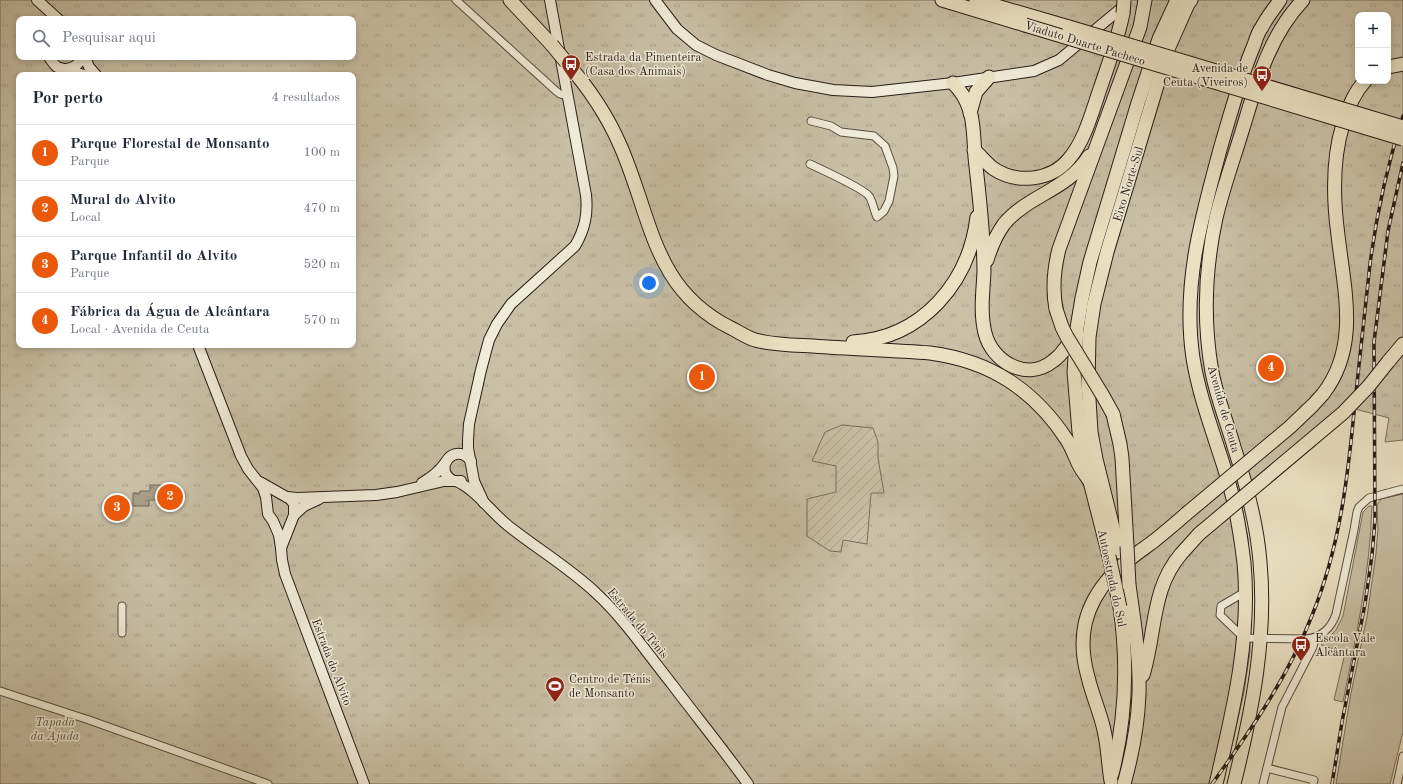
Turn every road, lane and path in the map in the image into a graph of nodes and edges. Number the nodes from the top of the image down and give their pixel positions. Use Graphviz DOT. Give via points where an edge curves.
graph roads {
  1 [pos="37,0"];
  2 [pos="456,0"];
  3 [pos="510,0"];
  4 [pos="550,0"];
  5 [pos="655,0"];
  6 [pos="1010,0"];
  7 [pos="1124,0"];
  8 [pos="1130,0"];
  9 [pos="1145,0"];
  10 [pos="1177,0"];
  11 [pos="1191,0"];
  12 [pos="1280,0"];
  13 [pos="1303,0"];
  14 [pos="944,1"];
  15 [pos="979,1"];
  16 [pos="46,7"];
  17 [pos="50,16"];
  18 [pos="55,16"];
  19 [pos="1032,20"];
  20 [pos="51,60"];
  21 [pos="81,60"];
  22 [pos="85,60"];
  23 [pos="66,69"];
  24 [pos="75,72"];
  25 [pos="93,72"];
  26 [pos="989,78"];
  27 [pos="953,83"];
  28 [pos="1362,84"];
  29 [pos="567,96"];
  30 [pos="970,113"];
  31 [pos="811,121"];
  32 [pos="1403,127"];
  33 [pos="1403,139"];
  34 [pos="1099,140"];
  35 [pos="974,150"];
  36 [pos="810,164"];
  37 [pos="979,193"];
  38 [pos="984,273"];
  39 [pos="1077,328"];
  40 [pos="733,329"];
  41 [pos="1207,333"];
  42 [pos="1191,336"];
  43 [pos="1403,344"];
  44 [pos="199,348"];
  45 [pos="1074,372"];
  46 [pos="1088,373"];
  47 [pos="469,424"];
  48 [pos="448,459"];
  49 [pos="471,465"];
  50 [pos="258,481"];
  51 [pos="455,481"];
  52 [pos="1091,483"];
  53 [pos="415,487"];
  54 [pos="1403,489"];
  55 [pos="285,496"];
  56 [pos="325,497"];
  57 [pos="484,503"];
  58 [pos="268,506"];
  59 [pos="293,517"];
  60 [pos="273,521"];
  61 [pos="281,548"];
  62 [pos="1118,552"];
  63 [pos="1245,592"];
  64 [pos="122,606"];
  65 [pos="122,633"];
  66 [pos="1244,638"];
  67 [pos="1261,638"];
  68 [pos="1315,638"];
  69 [pos="0,691"];
  70 [pos="1139,692"];
  71 [pos="1403,756"];
  72 [pos="1267,768"];
  73 [pos="1110,782"];
  74 [pos="268,784"];
  75 [pos="364,784"];
  76 [pos="748,784"];
  77 [pos="1124,784"];
  78 [pos="1216,784"];
  79 [pos="1234,784"];
  80 [pos="1263,784"];
  81 [pos="1313,784"];
  82 [pos="1396,784"];
  1 -- 16 [label="main road"];
  2 -- 29 [label="street" via="556,91"];
  3 -- 40 [label="highway, bridge" via="579,77 606,117 620,145 658,249 672,277 691,301 711,317"];
  4 -- 29 [label="main road"];
  5 -- 27 [label="main road" via="678,29 696,45 738,64 795,83 833,90 872,92"];
  6 -- 19 [label="highway"];
  7 -- 35 [label="highway, bridge" via="1113,50 1085,130 1069,160 1052,173 1023,179 993,168"];
  8 -- 26 [label="main road" via="1059,60 1034,71"];
  9 -- 34 [label="highway" via="1140,27"];
  10 -- 39 [label="highway, Eixo Norte-Sul" via="1159,39 1138,103 1090,262"];
  11 -- 46 [label="highway, Eixo Norte-Sul" via="1169,45 1100,280 1089,337"];
  12 -- 42 [label="highway, Avenida de Ceuta" via="1261,27 1244,66 1203,213 1192,272"];
  13 -- 41 [label="highway, Avenida de Ceuta" via="1273,41 1262,67 1216,217 1208,272"];
  14 -- 19 [label="highway, Viaduto Duarte Pacheco"];
  15 -- 19 [label="highway, Viaduto Duarte Pacheco"];
  16 -- 17 [label="main road"];
  16 -- 18 [label="main road"];
  19 -- 32 [label="highway, Viaduto Duarte Pacheco, bridge"];
  19 -- 33 [label="highway, Viaduto Duarte Pacheco, bridge"];
  20 -- 23 [label="main road" via="62,69"];
  21 -- 23 [label="main road" via="75,66"];
  22 -- 25 [label="main road"];
  23 -- 24 [label="main road"];
  26 -- 27 [label="main road"];
  26 -- 30 [label="highway" via="976,92"];
  27 -- 30 [label="highway" via="962,92"];
  28 -- 73 [label="highway, bridge" via="1350,103 1337,148 1334,190 1347,326 1344,350 1334,378 1313,406 1112,575 1095,597 1086,618 1082,642 1083,655 1103,726"];
  29 -- 47 [label="main road" via="586,195 584,229 575,246 512,304 496,324 489,340"];
  30 -- 35 [label="highway"];
  31 -- 36 [label="street" via="831,126 841,132 874,136 885,146 894,176 892,193 884,211 877,217 866,193"];
  34 -- 38 [label="highway" via="1085,163 1073,176 1022,208 1004,224 992,243"];
  34 -- 62 [label="highway, bridge" via="1055,264 1054,289 1056,309 1065,332 1112,414 1120,444 1122,458"];
  35 -- 37 [label="highway"];
  37 -- 38 [label="highway"];
  37 -- 40 [label="highway" via="970,251 957,278 937,304 918,320 877,339 864,342 827,343 773,339"];
  38 -- 39 [label="highway" via="982,308 985,332 992,349 1006,363 1029,370 1047,365 1062,352"];
  39 -- 45 [label="highway, Eixo Norte-Sul"];
  40 -- 52 [label="highway" via="744,336 768,342 930,353 981,365 1009,381 1038,403 1064,437"];
  41 -- 42 [label="highway"];
  41 -- 67 [label="highway, Avenida de Ceuta" via="1212,375 1244,482 1257,540 1262,597"];
  42 -- 63 [label="highway, Avenida de Ceuta" via="1198,380 1238,521"];
  43 -- 70 [label="highway, bridge" via="1344,412 1199,534 1181,554 1167,573 1162,588"];
  44 -- 50 [label="main road, Estrada do Alvito" via="241,456"];
  45 -- 52 [label="highway, Autoestrada do Sul" via="1079,432"];
  46 -- 62 [label="highway, Autoestrada do Sul" via="1093,445"];
  47 -- 48 [label="main road" via="459,447"];
  47 -- 49 [label="main road, Estrada do Ténis" via="468,448"];
  48 -- 49 [label="main road" via="462,454 468,458"];
  48 -- 51 [label="main road" via="445,470"];
  48 -- 53 [label="main road" via="434,476"];
  49 -- 51 [label="main road" via="472,472 467,478"];
  49 -- 57 [label="main road, Estrada do Ténis" via="474,481"];
  50 -- 55 [label="main road, Estrada do Alvito"];
  50 -- 58 [label="main road, Estrada do Alvito" via="265,492"];
  51 -- 53 [label="main road"];
  51 -- 57 [label="main road, Estrada do Ténis" via="468,488"];
  52 -- 62 [label="highway, Autoestrada do Sul"];
  53 -- 56 [label="main road" via="376,495"];
  54 -- 68 [label="street" via="1369,498 1359,507 1335,618 1328,630"];
  55 -- 56 [label="main road"];
  55 -- 58 [label="main road" via="275,497"];
  55 -- 59 [label="main road" via="294,504"];
  56 -- 59 [label="main road" via="304,506"];
  57 -- 76 [label="main road, Estrada do Ténis" via="510,528 571,572 603,600 643,647"];
  58 -- 60 [label="main road, Estrada do Alvito" via="268,514"];
  59 -- 60 [label="main road" via="281,524"];
  59 -- 61 [label="main road, Estrada do Alvito"];
  60 -- 61 [label="main road, Estrada do Alvito" via="279,534"];
  61 -- 75 [label="main road, Estrada do Alvito" via="285,574"];
  62 -- 70 [label="highway, Autoestrada do Sul, bridge" via="1129,585 1137,642"];
  62 -- 73 [label="highway, Autoestrada do Sul, bridge" via="1124,704 1118,750"];
  63 -- 66 [label="highway, Avenida de Ceuta"];
  63 -- 66 [label="street" via="1221,606 1220,615"];
  64 -- 65 [label="street"];
  66 -- 67 [label="street"];
  66 -- 78 [label="highway, Avenida de Ceuta" via="1240,672"];
  67 -- 68 [label="street"];
  67 -- 79 [label="highway, Avenida de Ceuta" via="1254,695"];
  68 -- 72 [label="street" via="1314,647 1282,707"];
  69 -- 74 [label="street"];
  70 -- 77 [label="highway, Autoestrada do Sul" via="1136,728"];
  71 -- 82 [label="street"];
  72 -- 80 [label="street"];
  72 -- 81 [label="street" via="1314,780"];
}
